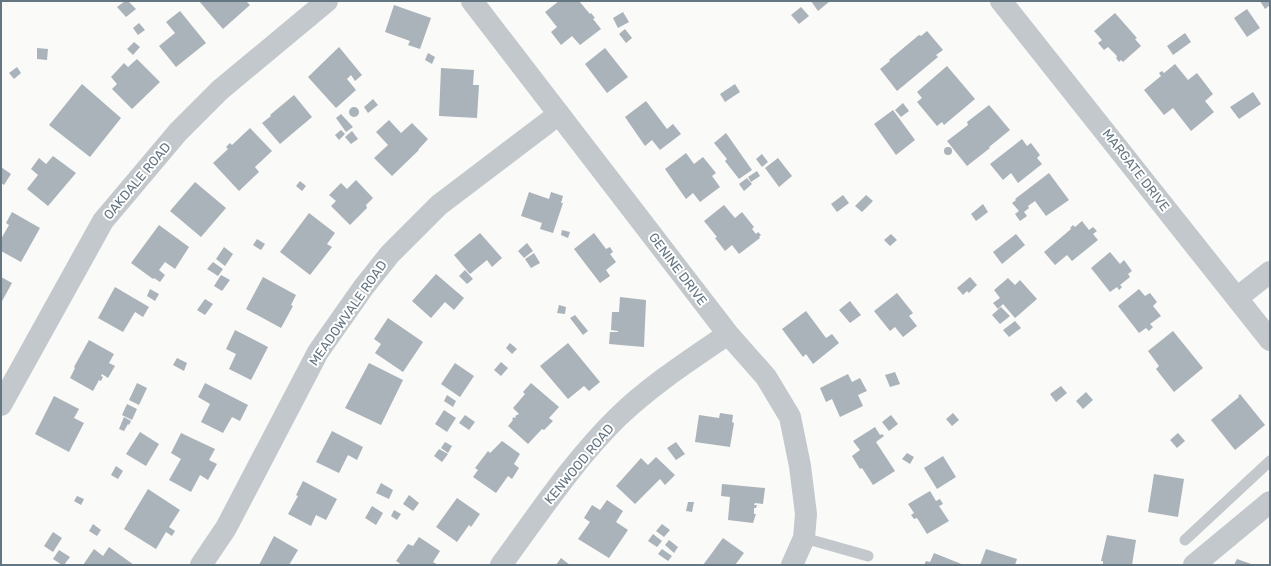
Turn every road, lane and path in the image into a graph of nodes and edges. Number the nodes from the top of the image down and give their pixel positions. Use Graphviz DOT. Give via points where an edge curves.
graph roads {
  1 [pos="327,1"];
  2 [pos="472,1"];
  3 [pos="1001,1"];
  4 [pos="559,114"];
  5 [pos="1270,272"];
  6 [pos="1237,298"];
  7 [pos="728,334"];
  8 [pos="1270,340"];
  9 [pos="1,405"];
  10 [pos="1270,462"];
  11 [pos="1270,502"];
  12 [pos="804,538"];
  13 [pos="1185,540"];
  14 [pos="868,556"];
  15 [pos="201,565"];
  16 [pos="501,565"];
  17 [pos="792,565"];
  18 [pos="1194,565"];
  1 -- 9 [label="street, OAKDALE ROAD" via="220,90 178,132 103,221"];
  2 -- 4 [label="street, GENINE DRIVE"];
  3 -- 6 [label="street, MARGATE DRIVE"];
  4 -- 7 [label="street, GENINE DRIVE"];
  4 -- 15 [label="street, MEADOWVALE ROAD" via="439,205 390,254 363,288 318,352 226,528"];
  5 -- 6 [label="street"];
  6 -- 8 [label="street, MARGATE DRIVE"];
  7 -- 12 [label="street, GENINE DRIVE" via="766,377 790,417 806,514"];
  7 -- 16 [label="street, KENWOOD ROAD" via="668,375 619,417 592,445 552,495"];
  10 -- 13 [label="lane"];
  11 -- 18 [label="street"];
  12 -- 14 [label="lane"];
  12 -- 17 [label="street, GENINE DRIVE"];
}
